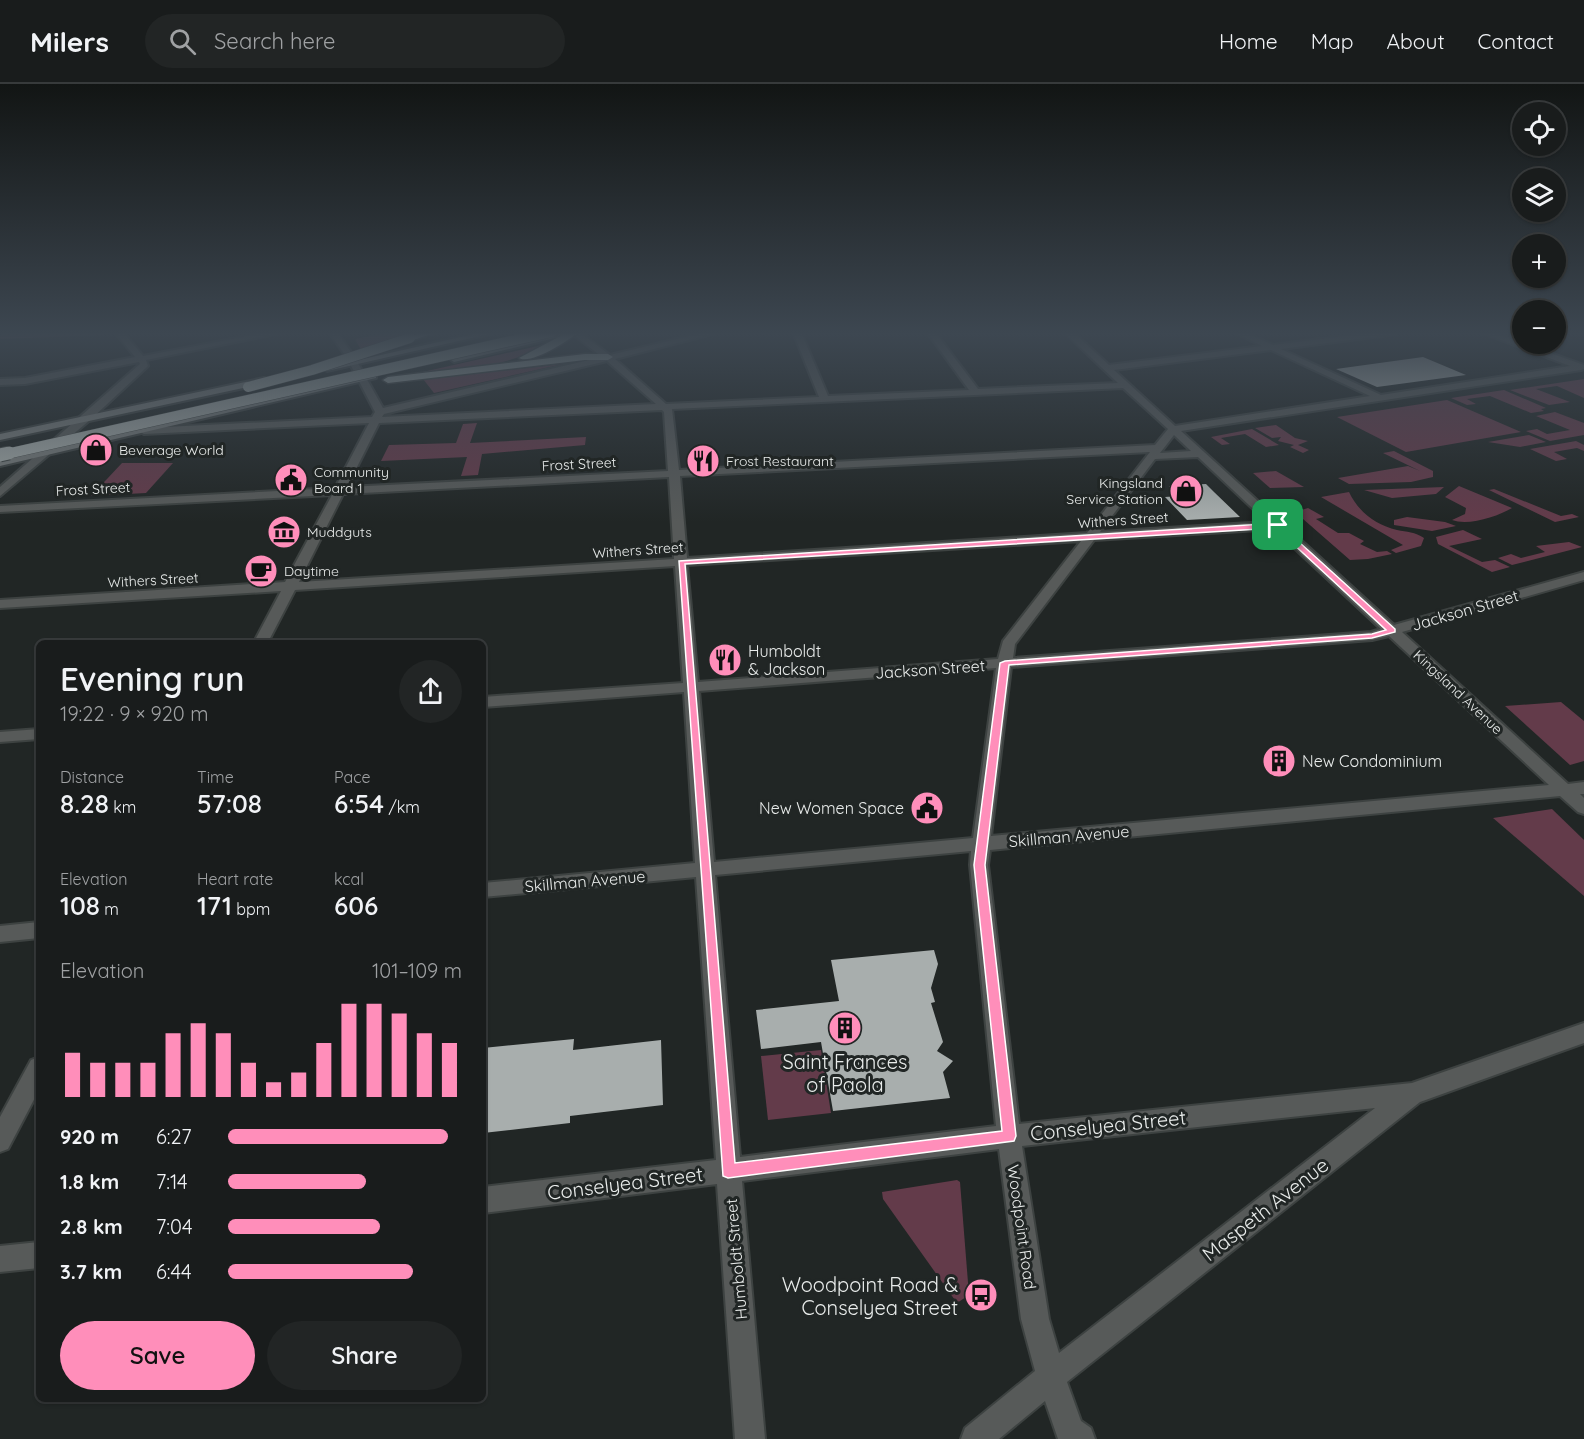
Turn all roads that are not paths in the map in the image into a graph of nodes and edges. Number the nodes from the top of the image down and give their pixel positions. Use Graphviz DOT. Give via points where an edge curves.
graph roads {
  1 [pos="111,395"];
  2 [pos="196,395"];
  3 [pos="218,395"];
  4 [pos="226,395"];
  5 [pos="264,395"];
  6 [pos="292,395"];
  7 [pos="293,395"];
  8 [pos="369,395"];
  9 [pos="459,395"];
  10 [pos="651,395"];
  11 [pos="823,395"];
  12 [pos="928,395"];
  13 [pos="1136,395"];
  14 [pos="1375,395"];
  15 [pos="1400,395"];
  16 [pos="1381,398"];
  17 [pos="825,400"];
  18 [pos="185,404"];
  19 [pos="664,407"];
  20 [pos="378,416"];
  21 [pos="165,417"];
  22 [pos="87,418"];
  23 [pos="1173,429"];
  24 [pos="144,430"];
  25 [pos="0,437"];
  26 [pos="0,444"];
  27 [pos="47,452"];
  28 [pos="1156,452"];
  29 [pos="0,454"];
  30 [pos="1200,454"];
  31 [pos="0,463"];
  32 [pos="675,474"];
  33 [pos="339,492"];
  34 [pos="0,493"];
  35 [pos="0,509"];
  36 [pos="1278,525"];
  37 [pos="1091,537"];
  38 [pos="681,562"];
  39 [pos="1584,576"];
  40 [pos="290,587"];
  41 [pos="0,604"];
  42 [pos="1392,631"];
  43 [pos="262,640"];
  44 [pos="1005,663"];
  45 [pos="690,687"];
  46 [pos="486,702"];
  47 [pos="36,734"];
  48 [pos="0,737"];
  49 [pos="1584,788"];
  50 [pos="1564,790"];
  51 [pos="1584,808"];
  52 [pos="982,844"];
  53 [pos="705,870"];
  54 [pos="486,890"];
  55 [pos="36,930"];
  56 [pos="0,934"];
  57 [pos="1584,1033"];
  58 [pos="36,1072"];
  59 [pos="1412,1094"];
  60 [pos="1009,1136"];
  61 [pos="0,1141"];
  62 [pos="728,1171"];
  63 [pos="486,1200"];
  64 [pos="36,1254"];
  65 [pos="0,1259"];
  66 [pos="1051,1377"];
  67 [pos="1072,1436"];
  68 [pos="750,1439"];
  69 [pos="976,1439"];
  1 -- 22 [label="street"];
  2 -- 22 [label="main road"];
  3 -- 18 [label="highway, bridge"];
  4 -- 18 [label="highway, bridge"];
  5 -- 21 [label="highway, bridge"];
  6 -- 21 [label="highway, bridge"];
  7 -- 24 [label="main road"];
  8 -- 20 [label="street"];
  9 -- 20 [label="street"];
  10 -- 19 [label="street"];
  11 -- 17 [label="street"];
  12 -- 17 [label="street"];
  13 -- 23 [label="street, Kingsland Avenue"];
  14 -- 16 [label="street"];
  15 -- 16 [label="street"];
  16 -- 23 [label="street"];
  17 -- 19 [label="street"];
  18 -- 26 [label="highway"];
  19 -- 20 [label="street"];
  19 -- 32 [label="street, Humboldt Street" via="669,411"];
  20 -- 24 [label="street"];
  20 -- 33 [label="street"];
  21 -- 29 [label="highway, bridge"];
  22 -- 25 [label="main road"];
  22 -- 27 [label="street"];
  23 -- 28 [label="street, Woodpoint Road"];
  23 -- 30 [label="street, Kingsland Avenue"];
  24 -- 27 [label="main road"];
  27 -- 31 [label="main road"];
  27 -- 34 [label="street"];
  28 -- 30 [label="street, Frost Street"];
  28 -- 32 [label="street, Frost Street"];
  28 -- 37 [label="street, Woodpoint Road"];
  30 -- 36 [label="street, Kingsland Avenue"];
  32 -- 33 [label="street, Frost Street"];
  32 -- 38 [label="street, Humboldt Street"];
  33 -- 35 [label="street, Frost Street"];
  33 -- 40 [label="street"];
  36 -- 37 [label="street, Withers Street"];
  36 -- 42 [label="street, Kingsland Avenue"];
  37 -- 38 [label="street, Withers Street"];
  37 -- 44 [label="street, Woodpoint Road" via="1008,644"];
  38 -- 40 [label="street, Withers Street"];
  38 -- 45 [label="street, Humboldt Street"];
  39 -- 42 [label="street, Jackson Street"];
  40 -- 41 [label="street, Withers Street"];
  40 -- 43 [label="street"];
  42 -- 44 [label="street, Jackson Street" via="1372,636"];
  42 -- 50 [label="street, Kingsland Avenue"];
  44 -- 45 [label="street, Jackson Street"];
  44 -- 52 [label="street, Woodpoint Road"];
  45 -- 46 [label="street, Jackson Street"];
  45 -- 53 [label="street, Humboldt Street"];
  47 -- 48 [label="street"];
  49 -- 50 [label="street, Skillman Avenue"];
  50 -- 51 [label="street, Kingsland Avenue"];
  50 -- 52 [label="street, Skillman Avenue"];
  52 -- 53 [label="street, Skillman Avenue"];
  52 -- 60 [label="street, Woodpoint Road" via="979,865"];
  53 -- 54 [label="street, Skillman Avenue"];
  53 -- 62 [label="street, Humboldt Street"];
  55 -- 56 [label="street"];
  57 -- 59 [label="street, Maspeth Avenue"];
  58 -- 61 [label="street"];
  59 -- 60 [label="street, Conselyea Street"];
  59 -- 66 [label="street, Maspeth Avenue"];
  60 -- 62 [label="street, Conselyea Street"];
  60 -- 66 [label="street, Woodpoint Road" via="1035,1319"];
  62 -- 63 [label="street, Conselyea Street"];
  62 -- 68 [label="street, Humboldt Street"];
  64 -- 65 [label="street"];
  66 -- 67 [label="street, Woodpoint Road"];
  66 -- 69 [label="street, Maspeth Avenue"];
}
